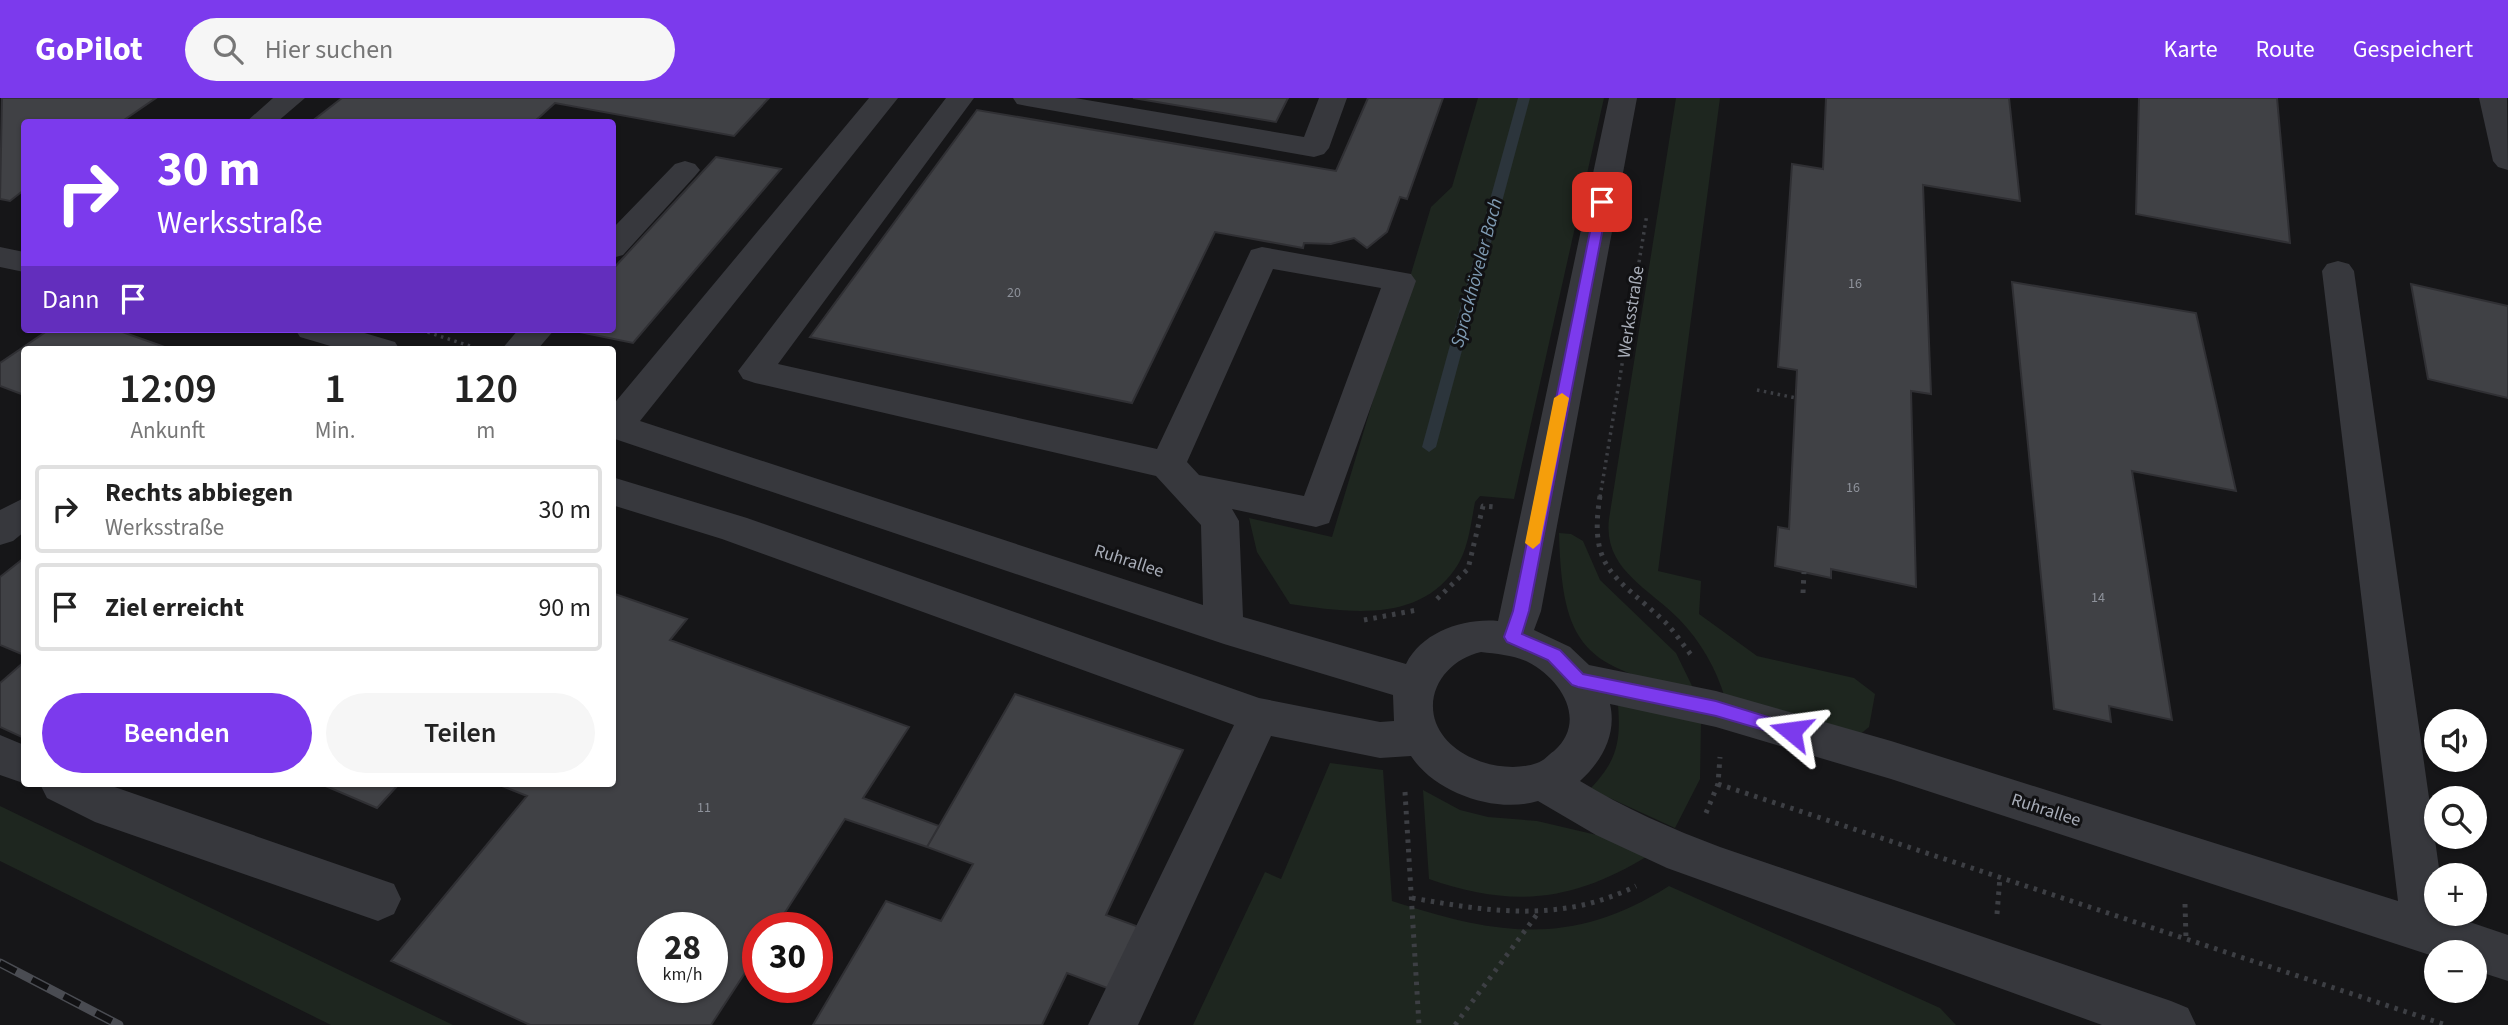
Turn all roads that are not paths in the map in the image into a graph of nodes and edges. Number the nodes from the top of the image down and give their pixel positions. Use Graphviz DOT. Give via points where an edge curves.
graph roads {
  1 [pos="291,98"];
  2 [pos="884,98"];
  3 [pos="960,98"];
  4 [pos="1027,98"];
  5 [pos="1333,98"];
  6 [pos="1623,98"];
  7 [pos="2493,98"];
  8 [pos="264,119"];
  9 [pos="2508,161"];
  10 [pos="685,170"];
  11 [pos="616,244"];
  12 [pos="0,257"];
  13 [pos="21,261"];
  14 [pos="2338,271"];
  15 [pos="326,333"];
  16 [pos="534,333"];
  17 [pos="369,346"];
  18 [pos="522,346"];
  19 [pos="616,424"];
  20 [pos="616,427"];
  21 [pos="1178,475"];
  22 [pos="616,492"];
  23 [pos="21,514"];
  24 [pos="0,531"];
  25 [pos="1224,628"];
  26 [pos="1513,637"];
  27 [pos="1578,680"];
  28 [pos="1414,684"];
  29 [pos="1259,716"];
  30 [pos="1410,738"];
  31 [pos="0,754"];
  32 [pos="21,764"];
  33 [pos="1545,782"];
  34 [pos="67,787"];
  35 [pos="377,899"];
  36 [pos="2425,931"];
  37 [pos="2508,958"];
  38 [pos="1114,1025"];
  39 [pos="2171,1025"];
  1 -- 8 [label="street"];
  2 -- 19 [label="street"];
  3 -- 21 [label="street" via="755,371"];
  4 -- 5 [label="street" via="1314,148"];
  6 -- 26 [label="street"];
  7 -- 9 [label="street"];
  10 -- 11 [label="street"];
  12 -- 13 [label="street"];
  14 -- 36 [label="street"];
  15 -- 17 [label="street"];
  16 -- 18 [label="street"];
  20 -- 25 [label="street, Ruhrallee"];
  21 -- 21 [label="street" via="1262,257 1400,281 1316,513"];
  21 -- 25 [label="street" via="1220,521"];
  22 -- 29 [label="street" via="747,532"];
  23 -- 24 [label="street"];
  25 -- 28 [label="street, Ruhrallee"];
  26 -- 27 [label="street" via="1554,655"];
  26 -- 28 [label="street" via="1481,636 1450,644 1433,655"];
  27 -- 33 [label="street" via="1588,701 1591,724 1586,746 1571,766"];
  27 -- 36 [label="street, Ruhrallee" via="1716,709 1891,760"];
  28 -- 30 [label="street"];
  29 -- 30 [label="street" via="1380,740"];
  29 -- 38 [label="street"];
  30 -- 33 [label="street" via="1472,781 1514,788"];
  31 -- 32 [label="street"];
  33 -- 39 [label="street" via="1582,807 1682,851"];
  34 -- 35 [label="street" via="111,808"];
  36 -- 37 [label="street, Ruhrallee"];
}
